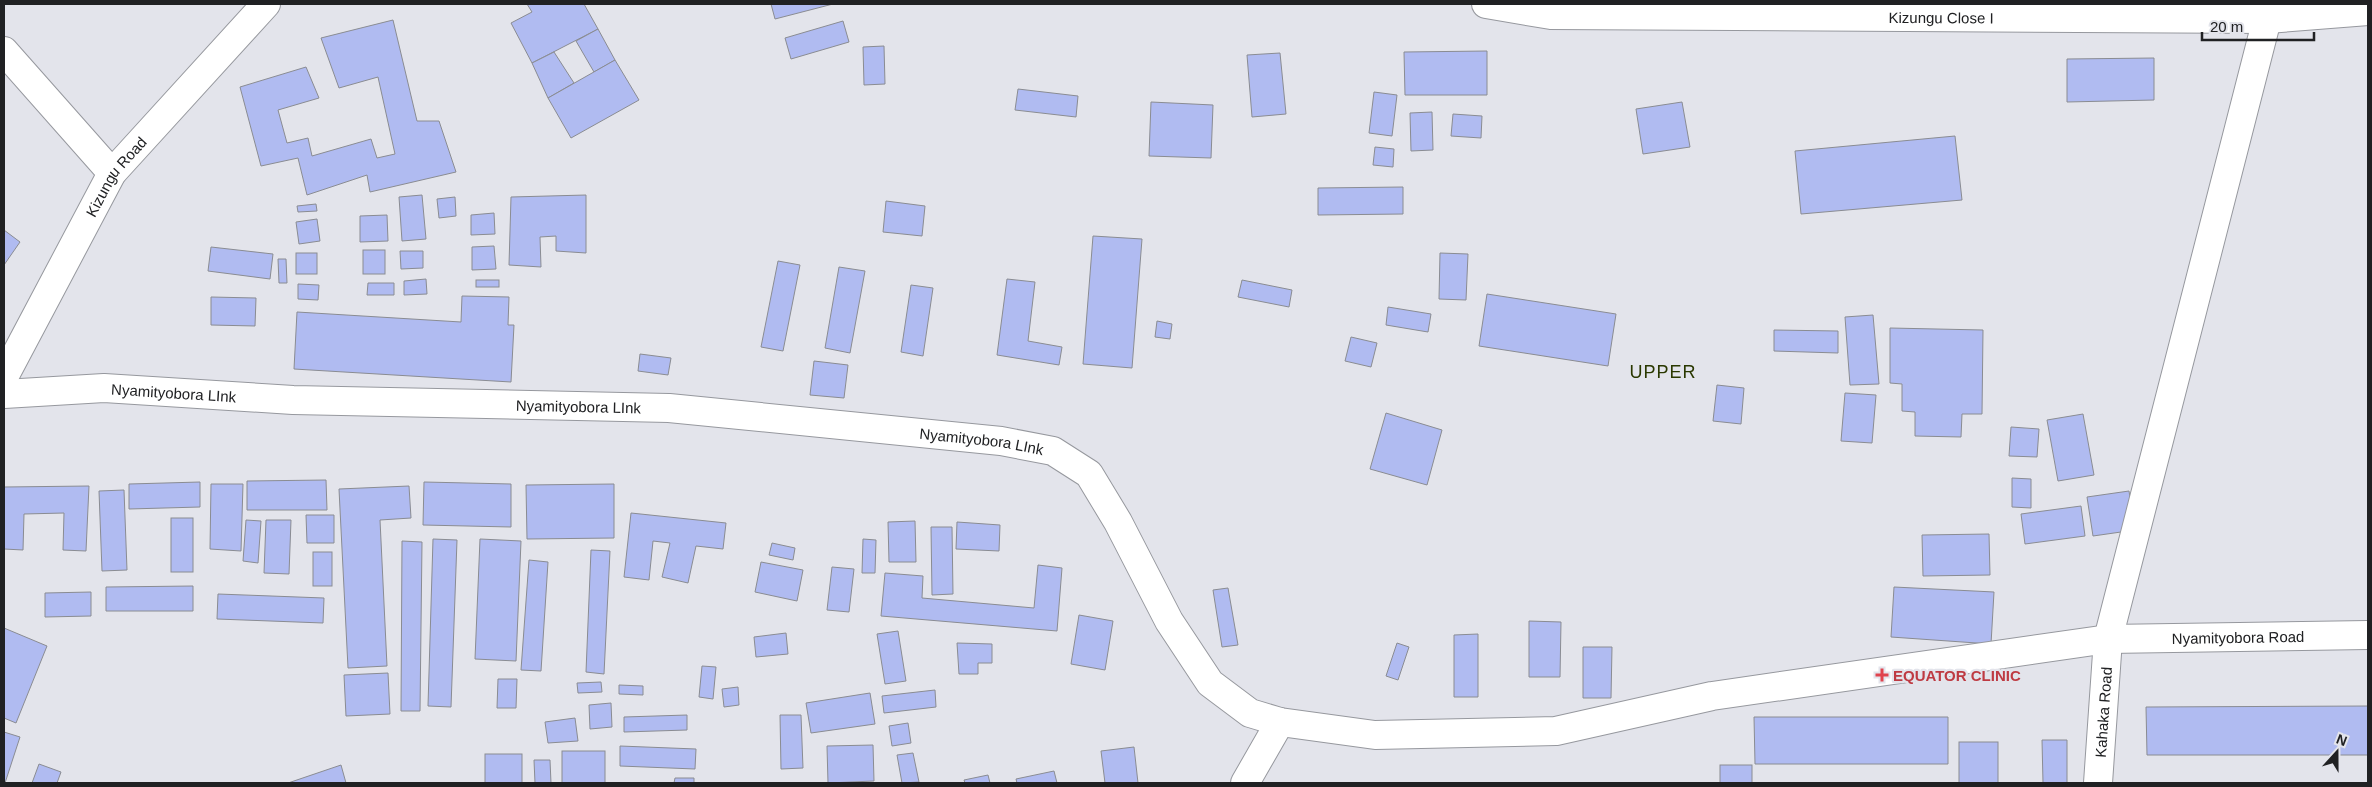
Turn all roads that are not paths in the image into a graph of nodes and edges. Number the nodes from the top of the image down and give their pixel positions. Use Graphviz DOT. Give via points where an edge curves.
graph roads {
  1 [pos="266,4"];
  2 [pos="1486,4"];
  3 [pos="2368,11"];
  4 [pos="2267,19"];
  5 [pos="4,51"];
  6 [pos="112,173"];
  7 [pos="4,377"];
  8 [pos="4,394"];
  9 [pos="2368,635"];
  10 [pos="2108,639"];
  11 [pos="1280,722"];
  12 [pos="1245,783"];
  13 [pos="2098,783"];
  1 -- 6 [label="street, Kizungu Road"];
  2 -- 4 [label="street, Kizungu Close I" via="1551,15"];
  3 -- 4 [label="street, Kizungu Close I"];
  4 -- 10 [label="street, Kahaka Road"];
  5 -- 6 [label="street"];
  6 -- 7 [label="street, Kizungu Road"];
  8 -- 11 [label="street, Nyamityobora LInk" via="104,388 293,400 669,408 1001,442 1053,451 1089,474 1118,522 1168,621 1210,683 1250,713"];
  9 -- 10 [label="street, Nyamityobora Road"];
  10 -- 11 [label="street, Nyamityobora Road" via="1712,696 1556,731 1375,735"];
  10 -- 13 [label="street, Kahaka Road"];
  11 -- 12 [label="street"];
}
